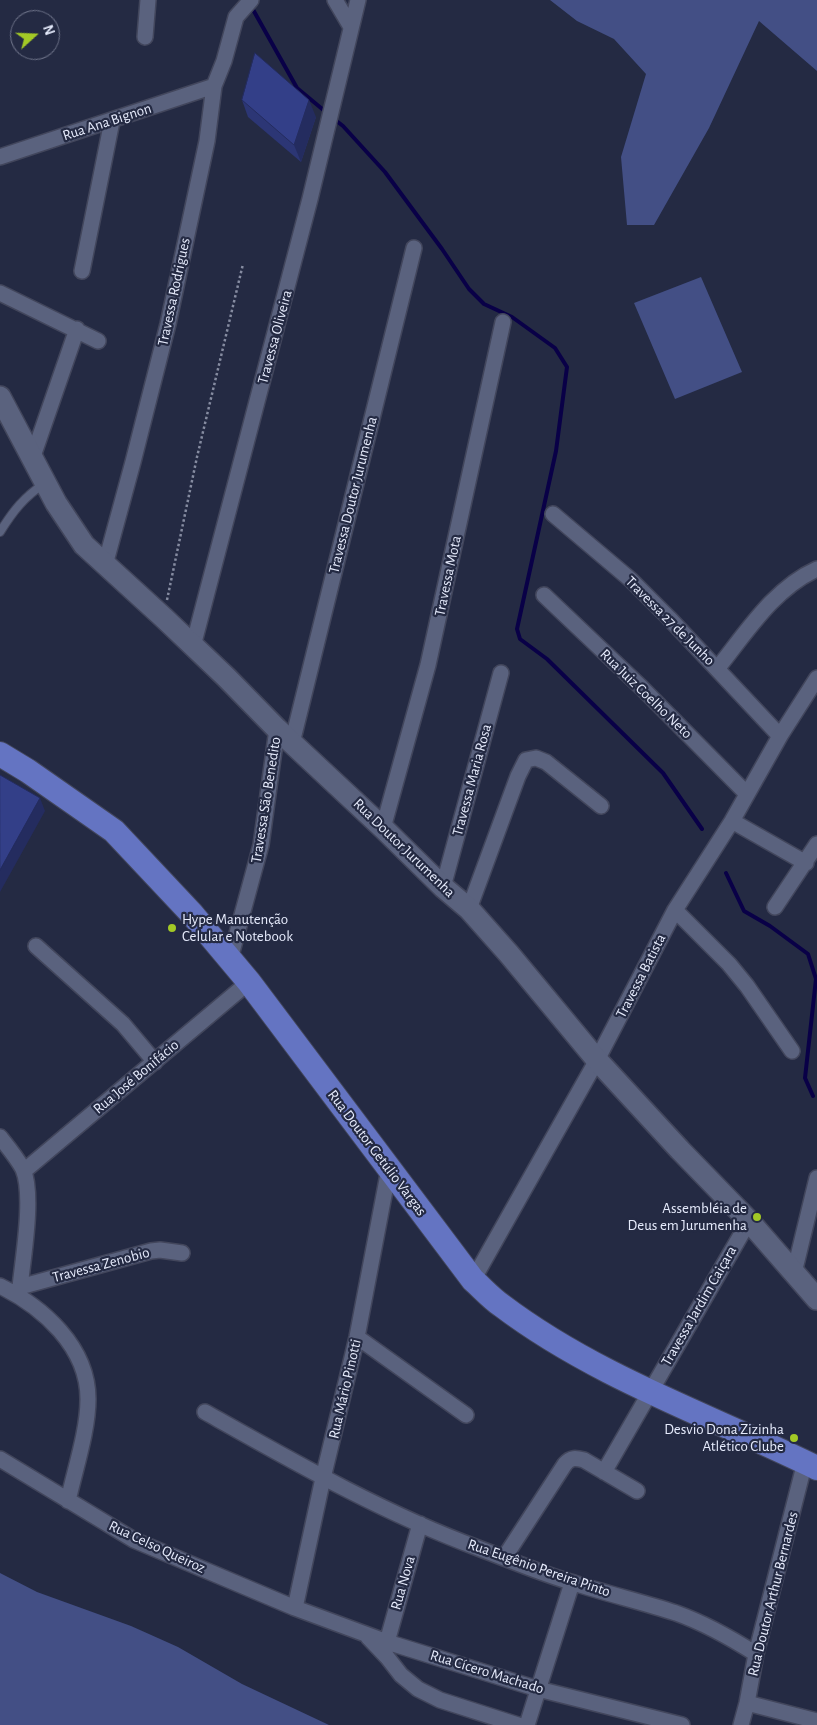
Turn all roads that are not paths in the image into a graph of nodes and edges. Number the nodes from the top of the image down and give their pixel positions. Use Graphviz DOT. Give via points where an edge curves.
graph roads {
  1 [pos="148,0"];
  2 [pos="251,0"];
  3 [pos="335,0"];
  4 [pos="358,0"];
  5 [pos="351,27"];
  6 [pos="145,37"];
  7 [pos="214,86"];
  8 [pos="112,122"];
  9 [pos="0,157"];
  10 [pos="414,248"];
  11 [pos="82,271"];
  12 [pos="0,293"];
  13 [pos="503,322"];
  14 [pos="77,329"];
  15 [pos="98,341"];
  16 [pos="0,397"];
  17 [pos="32,459"];
  18 [pos="45,483"];
  19 [pos="554,514"];
  20 [pos="0,532"];
  21 [pos="105,565"];
  22 [pos="817,569"];
  23 [pos="544,595"];
  24 [pos="193,646"];
  25 [pos="717,669"];
  26 [pos="501,673"];
  27 [pos="817,678"];
  28 [pos="285,736"];
  29 [pos="780,736"];
  30 [pos="0,754"];
  31 [pos="747,794"];
  32 [pos="600,806"];
  33 [pos="732,821"];
  34 [pos="383,828"];
  35 [pos="817,844"];
  36 [pos="806,863"];
  37 [pos="443,886"];
  38 [pos="776,908"];
  39 [pos="469,909"];
  40 [pos="675,910"];
  41 [pos="36,946"];
  42 [pos="230,959"];
  43 [pos="249,982"];
  44 [pos="792,1051"];
  45 [pos="597,1060"];
  46 [pos="155,1062"];
  47 [pos="0,1137"];
  48 [pos="389,1169"];
  49 [pos="24,1171"];
  50 [pos="817,1178"];
  51 [pos="749,1221"];
  52 [pos="182,1253"];
  53 [pos="794,1273"];
  54 [pos="473,1280"];
  55 [pos="0,1286"];
  56 [pos="18,1290"];
  57 [pos="817,1299"];
  58 [pos="357,1337"];
  59 [pos="650,1392"];
  60 [pos="205,1412"];
  61 [pos="466,1415"];
  62 [pos="0,1459"];
  63 [pos="811,1465"];
  64 [pos="604,1472"];
  65 [pos="323,1478"];
  66 [pos="637,1491"];
  67 [pos="68,1501"];
  68 [pos="420,1524"];
  69 [pos="504,1558"];
  70 [pos="572,1583"];
  71 [pos="295,1608"];
  72 [pos="366,1635"];
  73 [pos="387,1642"];
  74 [pos="756,1654"];
  75 [pos="538,1688"];
  76 [pos="747,1703"];
  77 [pos="817,1721"];
  78 [pos="518,1725"];
  79 [pos="527,1725"];
  80 [pos="682,1725"];
  81 [pos="741,1725"];
  1 -- 6 [label="street"];
  2 -- 7 [label="street, Travessa Rodrigues" via="236,18"];
  3 -- 5 [label="street"];
  4 -- 5 [label="street, Travessa Oliveira"];
  5 -- 24 [label="street, Travessa Oliveira" via="310,199"];
  7 -- 8 [label="street, Rua Ana Bignon"];
  7 -- 21 [label="street, Travessa Rodrigues" via="207,141 168,324"];
  8 -- 9 [label="street, Rua Ana Bignon"];
  8 -- 11 [label="street"];
  10 -- 28 [label="street, Travessa Doutor Jurumenha"];
  12 -- 14 [label="street"];
  13 -- 34 [label="street, Travessa Mota" via="428,665"];
  14 -- 15 [label="street"];
  14 -- 17 [label="street"];
  16 -- 17 [label="main road, Rua Doutor Jurumenha"];
  17 -- 18 [label="main road, Rua Doutor Jurumenha"];
  18 -- 20 [label="lane" via="29,494"];
  18 -- 21 [label="main road, Rua Doutor Jurumenha" via="84,546"];
  19 -- 25 [label="street, Travessa 27 de Junho" via="632,580"];
  21 -- 24 [label="main road, Rua Doutor Jurumenha"];
  22 -- 25 [label="street" via="801,577 764,610"];
  23 -- 31 [label="street, Rua Juiz Coelho Neto"];
  24 -- 28 [label="main road, Rua Doutor Jurumenha"];
  25 -- 29 [label="street, Travessa 27 de Junho"];
  26 -- 37 [label="street, Travessa Maria Rosa"];
  27 -- 29 [label="street, Travessa Batista"];
  28 -- 34 [label="main road, Rua Doutor Jurumenha"];
  28 -- 42 [label="street, Travessa São Benedito" via="261,845"];
  29 -- 31 [label="street, Travessa Batista"];
  30 -- 42 [label="main road, Rua Doutor Getúlio Vargas" via="114,831"];
  31 -- 33 [label="street, Travessa Batista"];
  32 -- 39 [label="street" via="546,762 536,758 526,760"];
  33 -- 36 [label="street"];
  33 -- 40 [label="street, Travessa Batista"];
  34 -- 37 [label="main road, Rua Doutor Jurumenha"];
  35 -- 36 [label="street"];
  36 -- 38 [label="street"];
  37 -- 39 [label="main road, Rua Doutor Jurumenha"];
  39 -- 45 [label="main road, Rua Doutor Jurumenha"];
  40 -- 44 [label="street" via="729,964"];
  40 -- 45 [label="street, Travessa Batista"];
  41 -- 46 [label="street" via="123,1024"];
  42 -- 43 [label="main road, Rua Doutor Getúlio Vargas"];
  43 -- 46 [label="street, Rua José Bonifácio"];
  43 -- 48 [label="main road, Rua Doutor Getúlio Vargas"];
  45 -- 51 [label="main road, Rua Doutor Jurumenha"];
  45 -- 54 [label="street, Travessa Batista"];
  46 -- 49 [label="street, Rua José Bonifácio"];
  47 -- 49 [label="street"];
  48 -- 54 [label="main road, Rua Doutor Getúlio Vargas"];
  48 -- 58 [label="street, Rua Mário Pinotti"];
  49 -- 56 [label="street" via="27,1225"];
  50 -- 53 [label="street"];
  51 -- 53 [label="main road, Rua Doutor Jurumenha"];
  51 -- 59 [label="street, Travessa Jardim Caiçara"];
  52 -- 56 [label="street, Travessa Zenobio" via="151,1251"];
  53 -- 57 [label="main road, Rua Doutor Jurumenha"];
  54 -- 59 [label="main road, Rua Doutor Getúlio Vargas" via="536,1330"];
  55 -- 56 [label="street"];
  56 -- 67 [label="street" via="61,1331 85,1373 88,1398 85,1424"];
  58 -- 61 [label="street"];
  58 -- 65 [label="street, Rua Mário Pinotti"];
  59 -- 63 [label="main road, Rua Doutor Getúlio Vargas"];
  59 -- 64 [label="street, Travessa Jardim Caiçara"];
  60 -- 65 [label="street, Rua Eugênio Pereira Pinto"];
  62 -- 67 [label="street, Rua Celso Queiroz"];
  63 -- 74 [label="street, Rua Doutor Arthur Bernardes"];
  64 -- 66 [label="street"];
  64 -- 69 [label="street" via="584,1460 568,1461"];
  65 -- 68 [label="street, Rua Eugênio Pereira Pinto"];
  65 -- 71 [label="street, Rua Mário Pinotti"];
  67 -- 71 [label="street, Rua Celso Queiroz" via="134,1540"];
  68 -- 69 [label="street, Rua Eugênio Pereira Pinto"];
  68 -- 73 [label="street, Rua Nova"];
  69 -- 70 [label="street, Rua Eugênio Pereira Pinto"];
  70 -- 74 [label="street, Rua Eugênio Pereira Pinto" via="676,1613 704,1624"];
  70 -- 75 [label="street"];
  71 -- 72 [label="street, Rua Cícero Machado"];
  72 -- 73 [label="street, Rua Cícero Machado"];
  72 -- 78 [label="street" via="418,1689 440,1700"];
  73 -- 75 [label="street, Rua Cícero Machado"];
  74 -- 76 [label="street, Rua Doutor Arthur Bernardes"];
  75 -- 79 [label="street"];
  75 -- 80 [label="street, Rua Cícero Machado"];
  76 -- 77 [label="street"];
  76 -- 81 [label="street, Rua Doutor Arthur Bernardes"];
}
